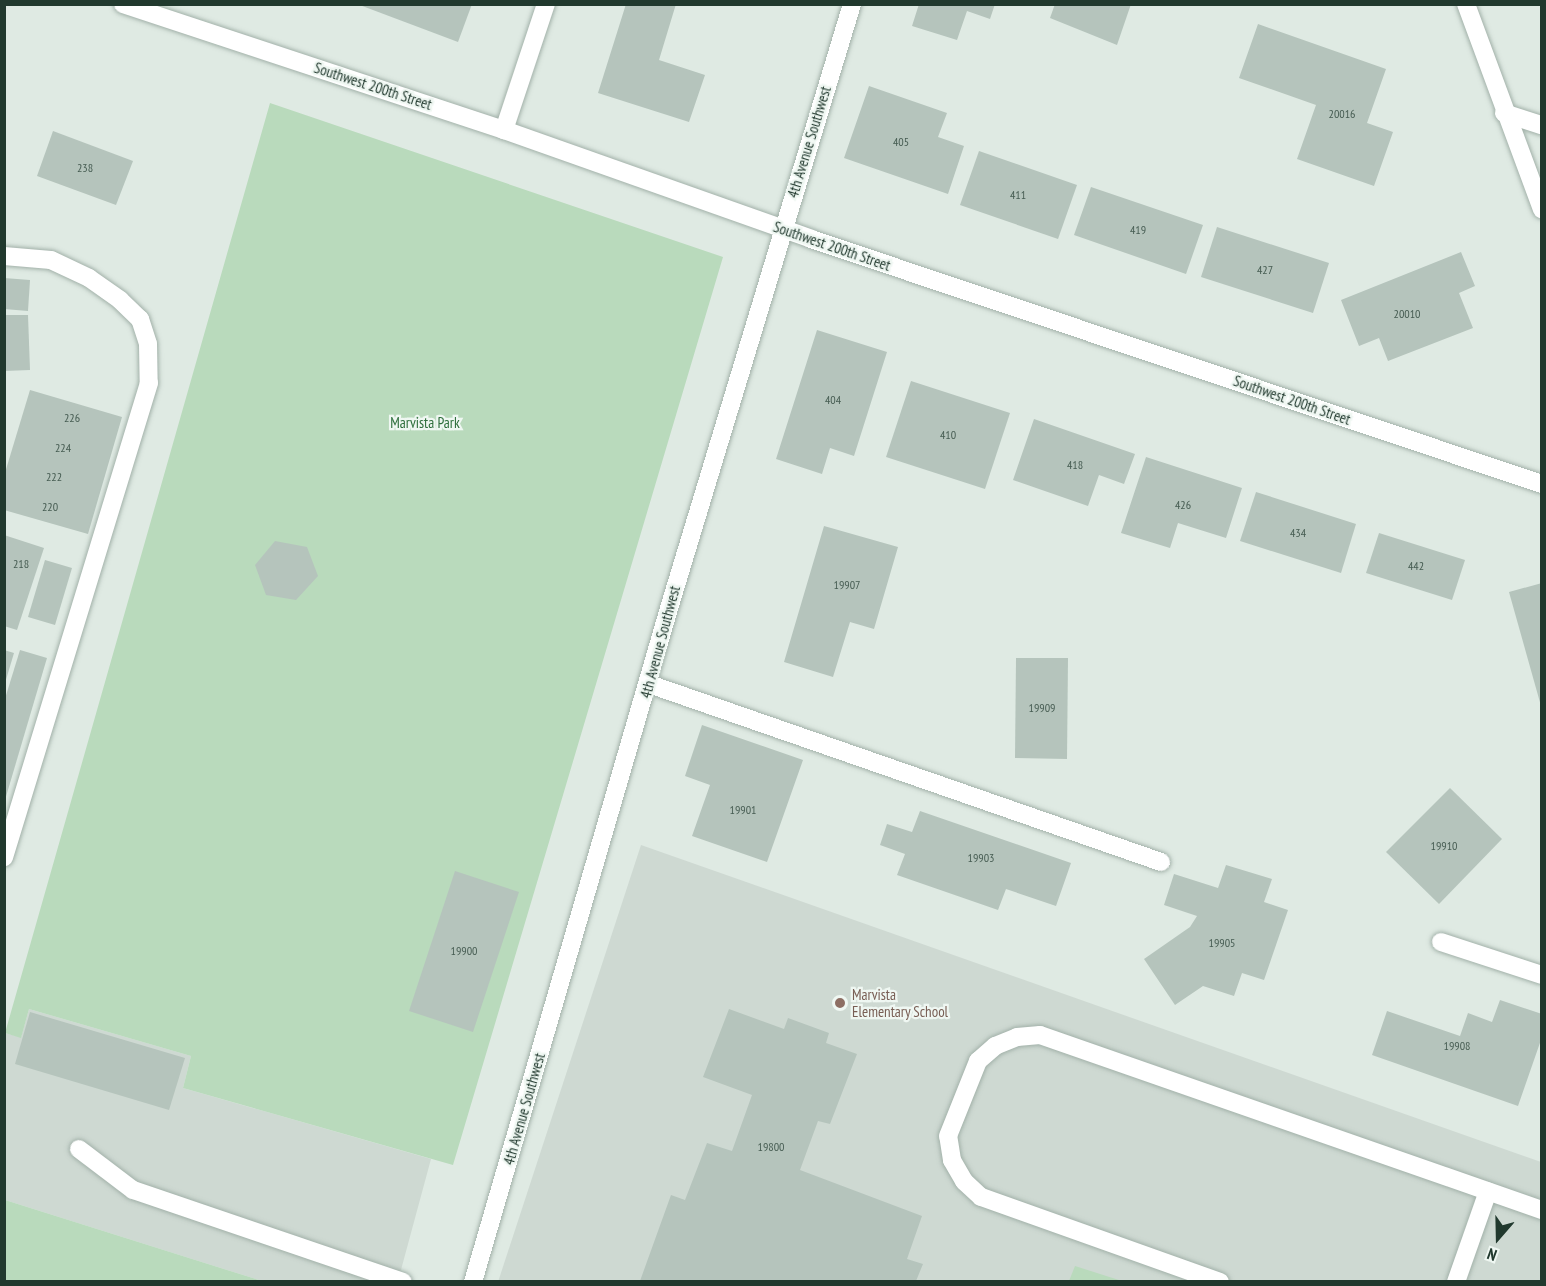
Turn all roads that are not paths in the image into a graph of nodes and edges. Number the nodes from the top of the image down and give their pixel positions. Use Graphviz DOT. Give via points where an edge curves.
graph roads {
  1 [pos="123,4"];
  2 [pos="546,4"];
  3 [pos="852,4"];
  4 [pos="1466,4"];
  5 [pos="1504,113"];
  6 [pos="1542,125"];
  7 [pos="504,130"];
  8 [pos="1542,209"];
  9 [pos="783,229"];
  10 [pos="4,256"];
  11 [pos="1542,484"];
  12 [pos="649,684"];
  13 [pos="4,857"];
  14 [pos="1161,862"];
  15 [pos="1441,942"];
  16 [pos="1542,975"];
  17 [pos="79,1149"];
  18 [pos="1488,1191"];
  19 [pos="1542,1210"];
  20 [pos="1458,1276"];
  21 [pos="403,1281"];
  22 [pos="473,1281"];
  23 [pos="1220,1281"];
  1 -- 7 [label="street, Southwest 200th Street"];
  2 -- 7 [label="street"];
  3 -- 9 [label="street, 4th Avenue Southwest"];
  4 -- 5 [label="street"];
  5 -- 6 [label="street"];
  5 -- 8 [label="street"];
  7 -- 9 [label="street, Southwest 200th Street"];
  9 -- 11 [label="street, Southwest 200th Street"];
  9 -- 12 [label="street, 4th Avenue Southwest"];
  10 -- 13 [label="street" via="51,260 89,278 120,300 140,319 148,344 149,383"];
  12 -- 14 [label="street"];
  12 -- 22 [label="street, 4th Avenue Southwest"];
  15 -- 16 [label="street"];
  17 -- 21 [label="street" via="133,1190"];
  18 -- 19 [label="street"];
  18 -- 20 [label="street"];
  18 -- 23 [label="street" via="1040,1035 1017,1037 995,1046 978,1061 948,1136 952,1160 964,1181 981,1197"];
}
